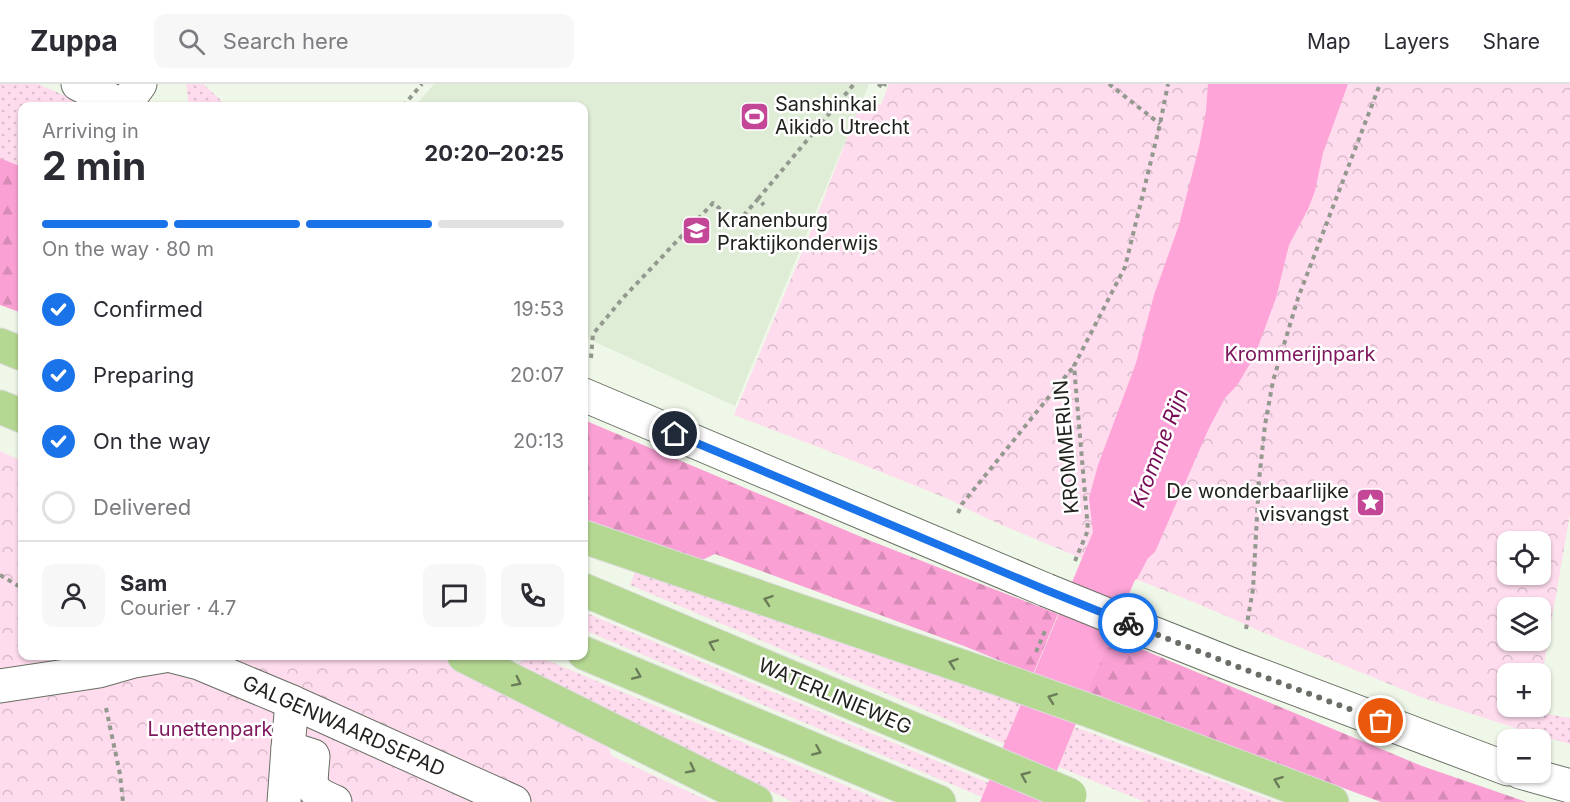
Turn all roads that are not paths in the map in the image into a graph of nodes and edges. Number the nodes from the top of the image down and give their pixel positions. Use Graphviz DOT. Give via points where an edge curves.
graph roads {
  1 [pos="78,84"];
  2 [pos="140,84"];
  3 [pos="115,102"];
  4 [pos="126,102"];
  5 [pos="0,345"];
  6 [pos="18,352"];
  7 [pos="588,397"];
  8 [pos="0,407"];
  9 [pos="18,414"];
  10 [pos="588,538"];
  11 [pos="588,592"];
  12 [pos="588,655"];
  13 [pos="140,660"];
  14 [pos="187,660"];
  15 [pos="472,660"];
  16 [pos="0,686"];
  17 [pos="292,702"];
  18 [pos="288,748"];
  19 [pos="1497,765"];
  20 [pos="1551,781"];
  21 [pos="1570,786"];
  22 [pos="1078,799"];
  23 [pos="284,802"];
  24 [pos="335,802"];
  25 [pos="514,802"];
  26 [pos="756,802"];
  27 [pos="939,802"];
  28 [pos="1332,802"];
  1 -- 3 [label="street"];
  2 -- 4 [label="street"];
  5 -- 6 [label="main road"];
  7 -- 19 [label="street, bridge" via="1125,622"];
  8 -- 9 [label="main road"];
  28 -- 10 [label="main road, one-way, bridge" via="1096,713"];
  22 -- 11 [label="main road, WATERLINIEWEG, one-way, bridge"];
  12 -- 27 [label="main road, one-way"];
  13 -- 16 [label="street" via="99,671"];
  14 -- 17 [label="street, GALGENWAARDSEPAD"];
  15 -- 26 [label="main road, one-way"];
  17 -- 18 [label="street"];
  17 -- 25 [label="street, GALGENWAARDSEPAD"];
  18 -- 23 [label="street"];
  18 -- 24 [label="street" via="313,756 311,784 318,795"];
  20 -- 21 [label="street"];
}
